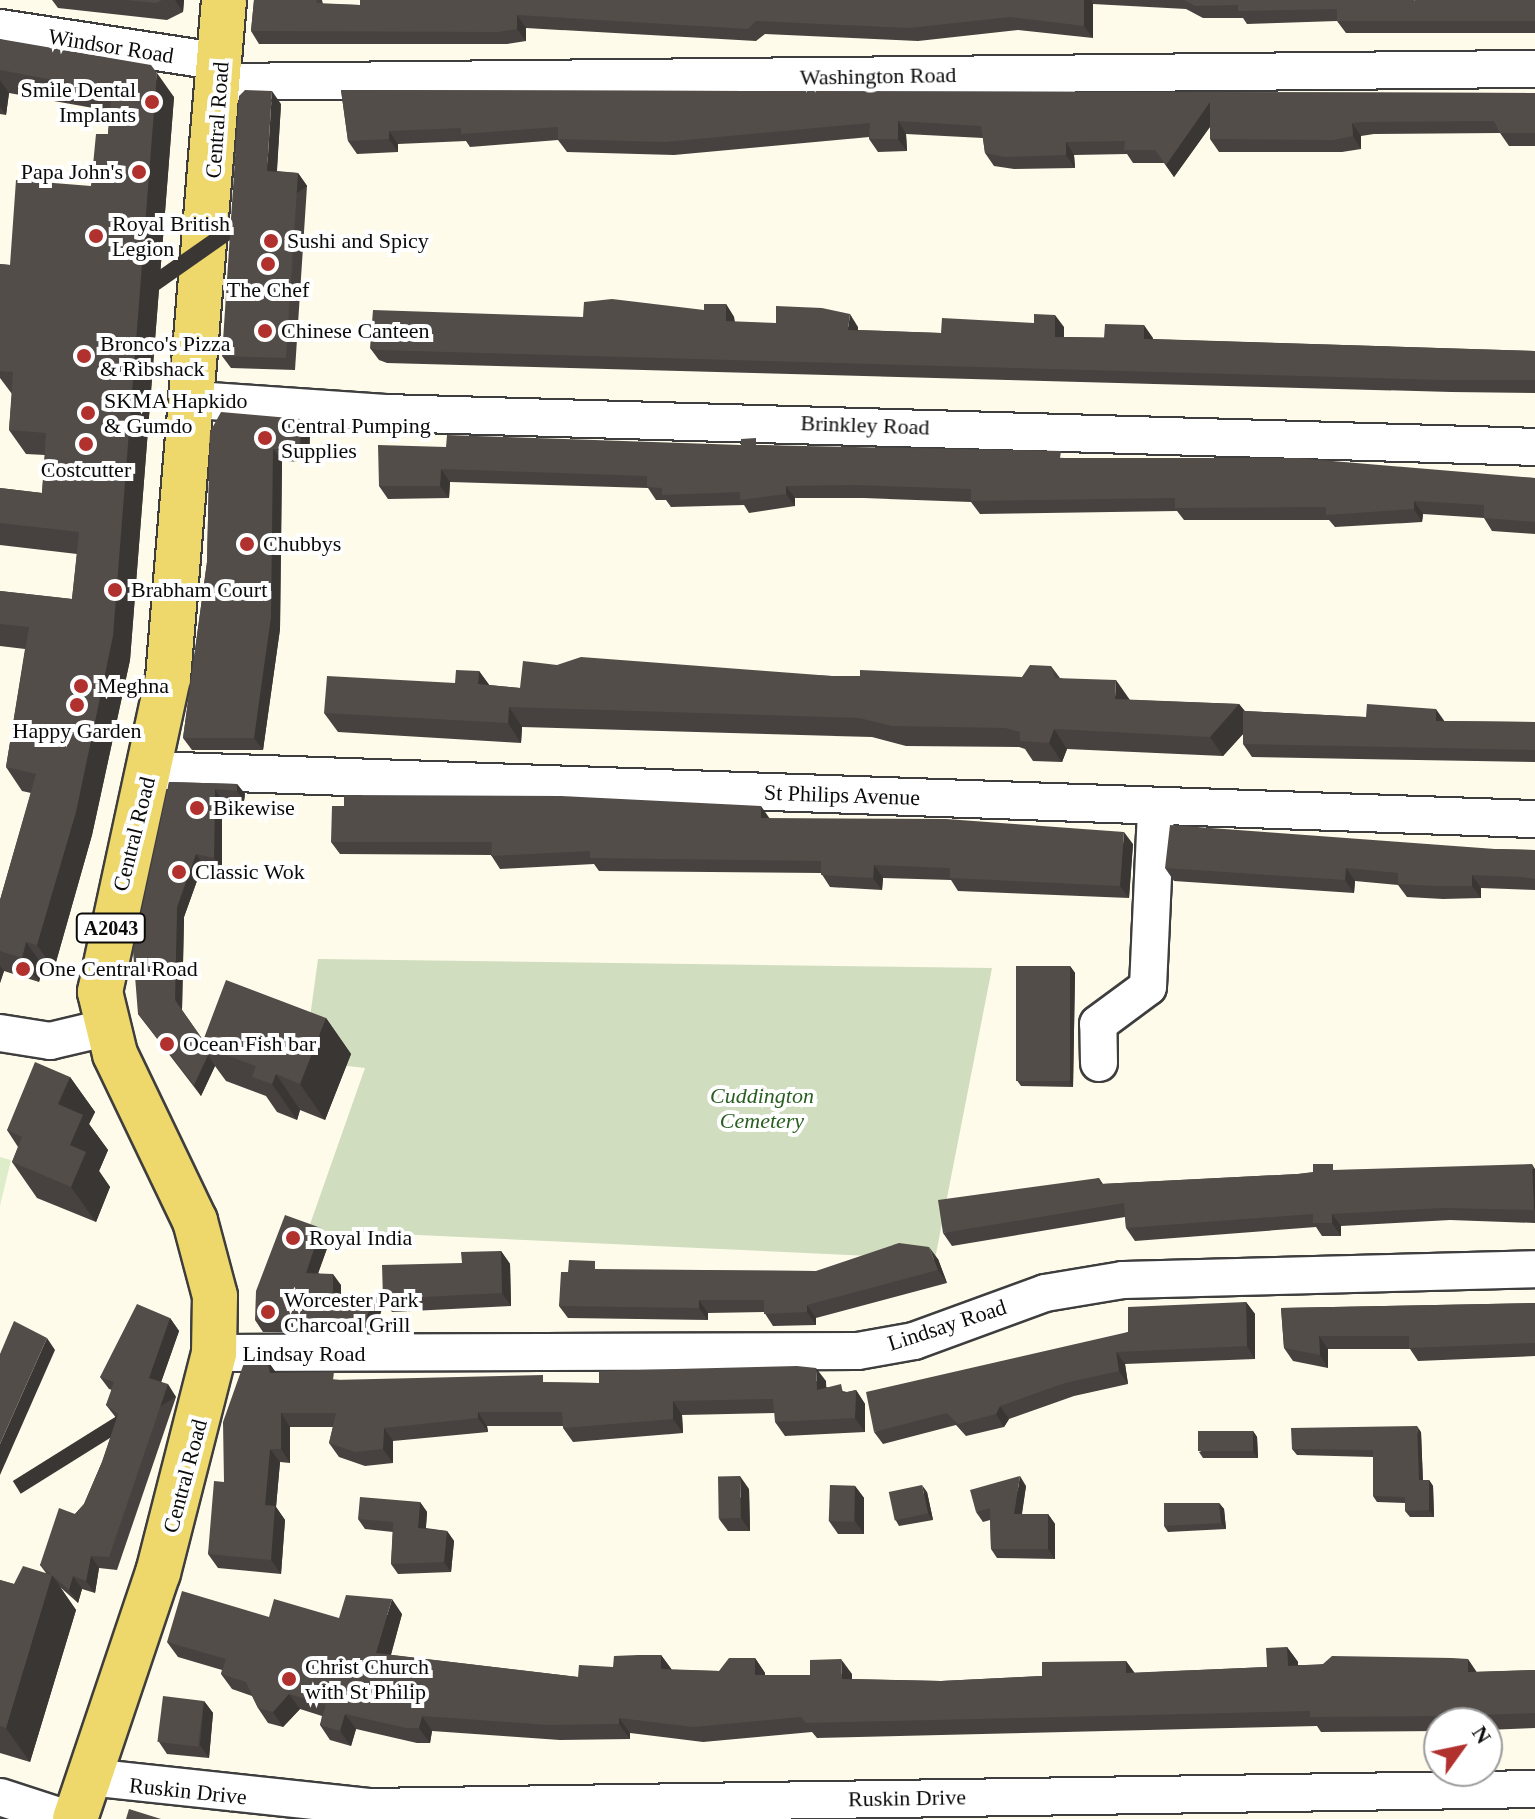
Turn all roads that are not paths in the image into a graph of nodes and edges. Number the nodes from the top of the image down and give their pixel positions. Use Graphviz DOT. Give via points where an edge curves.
graph roads {
  1 [pos="224,0"];
  2 [pos="0,28"];
  3 [pos="1535,69"];
  4 [pos="221,72"];
  5 [pos="195,400"];
  6 [pos="1535,447"];
  7 [pos="150,770"];
  8 [pos="1156,808"];
  9 [pos="1535,819"];
  10 [pos="105,1028"];
  11 [pos="0,1033"];
  12 [pos="1099,1063"];
  13 [pos="1535,1269"];
  14 [pos="214,1353"];
  15 [pos="89,1777"];
  16 [pos="1535,1789"];
  17 [pos="0,1797"];
  18 [pos="1233,1806"];
  19 [pos="660,1810"];
  20 [pos="68,1819"];
  21 [pos="75,1819"];
  1 -- 4 [label="main road, Central Road / A2043"];
  2 -- 4 [label="street, Windsor Road"];
  3 -- 4 [label="street, Washington Road"];
  4 -- 5 [label="main road, Central Road / A2043"];
  5 -- 6 [label="street, Brinkley Road" via="386,413"];
  5 -- 7 [label="main road, Central Road / A2043" via="177,610"];
  7 -- 8 [label="street, St Philips Avenue"];
  7 -- 10 [label="main road, Central Road / A2043" via="102,965"];
  8 -- 9 [label="street, St Philips Avenue"];
  8 -- 12 [label="street" via="1148,987 1098,1024"];
  10 -- 11 [label="street" via="50,1041"];
  10 -- 14 [label="main road, Central Road / A2043" via="195,1221 215,1296"];
  13 -- 14 [label="street, Lindsay Road" via="1123,1280 1045,1293 914,1341 858,1351"];
  14 -- 15 [label="main road, Central Road / A2043" via="158,1573"];
  15 -- 19 [label="street, Ruskin Drive" via="320,1806"];
  15 -- 21 [label="main road, Central Road / A2043"];
  16 -- 18 [label="street, Ruskin Drive"];
  17 -- 20 [label="street"];
  18 -- 19 [label="street, Ruskin Drive"];
}
